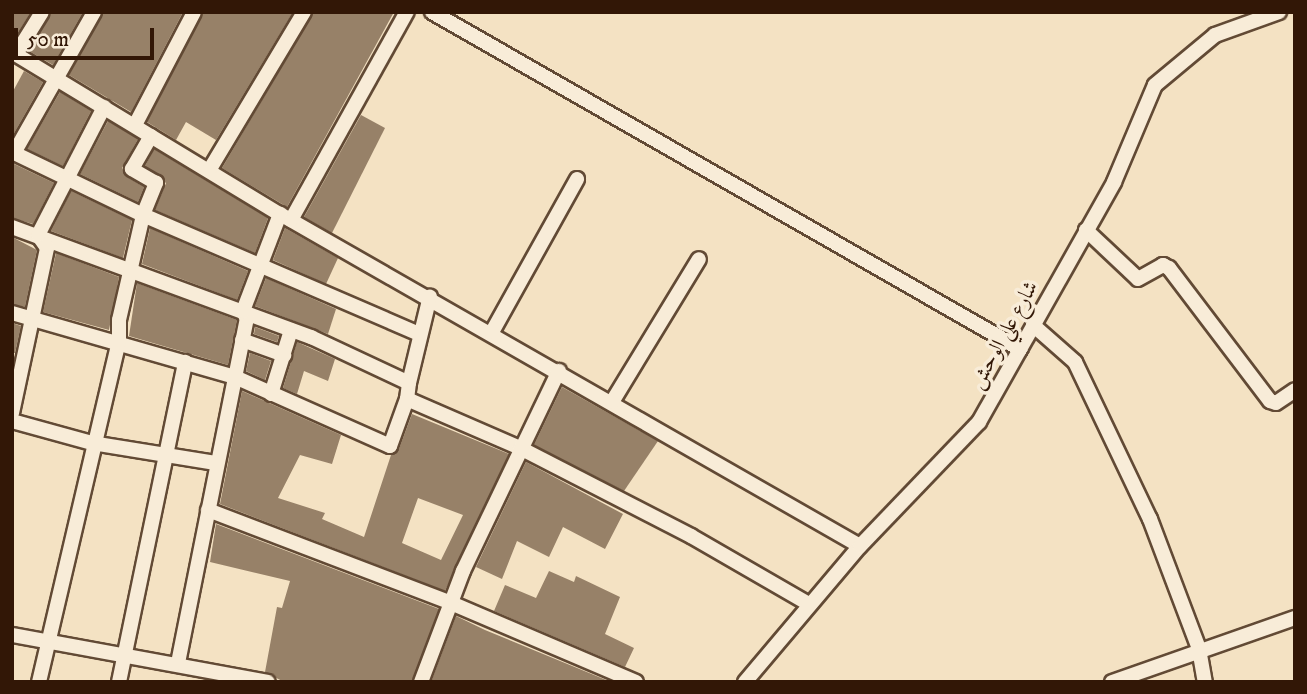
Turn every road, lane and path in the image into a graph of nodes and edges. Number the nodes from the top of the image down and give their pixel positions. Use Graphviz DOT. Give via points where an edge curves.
graph roads {
  1 [pos="42,12"];
  2 [pos="94,12"];
  3 [pos="194,12"];
  4 [pos="304,12"];
  5 [pos="407,12"];
  6 [pos="1279,12"];
  7 [pos="433,13"];
  8 [pos="14,53"];
  9 [pos="53,77"];
  10 [pos="104,107"];
  11 [pos="135,125"];
  12 [pos="151,136"];
  13 [pos="13,152"];
  14 [pos="210,169"];
  15 [pos="66,179"];
  16 [pos="578,179"];
  17 [pos="143,215"];
  18 [pos="286,217"];
  19 [pos="12,227"];
  20 [pos="1086,230"];
  21 [pos="38,235"];
  22 [pos="699,259"];
  23 [pos="258,264"];
  24 [pos="131,271"];
  25 [pos="430,296"];
  26 [pos="243,310"];
  27 [pos="12,313"];
  28 [pos="32,318"];
  29 [pos="1033,325"];
  30 [pos="291,330"];
  31 [pos="492,332"];
  32 [pos="419,334"];
  33 [pos="242,340"];
  34 [pos="119,341"];
  35 [pos="1020,349"];
  36 [pos="284,355"];
  37 [pos="185,362"];
  38 [pos="559,371"];
  39 [pos="235,377"];
  40 [pos="409,383"];
  41 [pos="1295,390"];
  42 [pos="271,394"];
  43 [pos="407,399"];
  44 [pos="612,402"];
  45 [pos="12,413"];
  46 [pos="12,421"];
  47 [pos="92,443"];
  48 [pos="520,448"];
  49 [pos="165,453"];
  50 [pos="216,463"];
  51 [pos="208,510"];
  52 [pos="860,546"];
  53 [pos="451,603"];
  54 [pos="809,604"];
  55 [pos="1295,618"];
  56 [pos="12,635"];
  57 [pos="46,638"];
  58 [pos="1199,649"];
  59 [pos="123,657"];
  60 [pos="178,663"];
  61 [pos="39,682"];
  62 [pos="119,682"];
  63 [pos="268,682"];
  64 [pos="421,682"];
  65 [pos="636,682"];
  66 [pos="745,682"];
  67 [pos="1112,682"];
  68 [pos="1205,682"];
  1 -- 8 [label="street"];
  2 -- 9 [label="street"];
  3 -- 11 [label="street"];
  4 -- 14 [label="street"];
  5 -- 18 [label="street"];
  6 -- 20 [label="street, شارع علي الوحش" via="1215,35 1155,85 1114,182"];
  7 -- 35 [label="street"];
  8 -- 9 [label="street"];
  9 -- 10 [label="street"];
  9 -- 13 [label="street"];
  10 -- 11 [label="street"];
  10 -- 15 [label="street"];
  11 -- 12 [label="street"];
  12 -- 14 [label="street"];
  12 -- 17 [label="street" via="132,169 156,183"];
  13 -- 15 [label="street"];
  14 -- 18 [label="street"];
  15 -- 17 [label="street"];
  15 -- 21 [label="street"];
  16 -- 31 [label="street"];
  17 -- 23 [label="street"];
  17 -- 24 [label="street"];
  18 -- 23 [label="street"];
  18 -- 25 [label="street"];
  19 -- 21 [label="street"];
  20 -- 29 [label="street, شارع علي الوحش"];
  20 -- 41 [label="street" via="1138,279 1163,265 1169,268 1270,401 1276,403"];
  21 -- 24 [label="street"];
  21 -- 28 [label="street" via="47,248"];
  22 -- 44 [label="street"];
  23 -- 26 [label="street"];
  23 -- 32 [label="street"];
  24 -- 26 [label="street"];
  24 -- 34 [label="street" via="116,335"];
  25 -- 31 [label="street"];
  25 -- 32 [label="street"];
  26 -- 30 [label="street"];
  26 -- 33 [label="street" via="247,319"];
  27 -- 28 [label="street"];
  28 -- 34 [label="street"];
  28 -- 45 [label="street"];
  29 -- 35 [label="street, شارع علي الوحش"];
  29 -- 58 [label="street" via="1075,362 1150,519"];
  30 -- 36 [label="street"];
  30 -- 40 [label="street"];
  31 -- 38 [label="street"];
  32 -- 40 [label="street"];
  33 -- 36 [label="street"];
  33 -- 39 [label="street"];
  34 -- 37 [label="street"];
  34 -- 47 [label="street"];
  35 -- 52 [label="street, شارع علي الوحش" via="979,422"];
  36 -- 42 [label="street"];
  37 -- 39 [label="street"];
  37 -- 49 [label="street"];
  38 -- 44 [label="street"];
  38 -- 48 [label="street"];
  39 -- 42 [label="street"];
  39 -- 50 [label="street"];
  40 -- 43 [label="street"];
  42 -- 43 [label="street" via="390,446"];
  43 -- 48 [label="street"];
  44 -- 52 [label="street"];
  46 -- 47 [label="street"];
  47 -- 49 [label="street"];
  47 -- 57 [label="street"];
  48 -- 53 [label="street"];
  48 -- 54 [label="street" via="691,536"];
  49 -- 50 [label="street"];
  49 -- 59 [label="street"];
  50 -- 51 [label="street"];
  51 -- 53 [label="street"];
  51 -- 60 [label="street"];
  52 -- 54 [label="street, شارع علي الوحش"];
  53 -- 64 [label="street"];
  53 -- 65 [label="street"];
  54 -- 66 [label="street, شارع علي الوحش"];
  55 -- 58 [label="street"];
  56 -- 57 [label="street"];
  57 -- 59 [label="street"];
  57 -- 61 [label="street"];
  58 -- 67 [label="street"];
  58 -- 68 [label="street"];
  59 -- 60 [label="street"];
  59 -- 62 [label="street"];
  60 -- 63 [label="street"];
}
